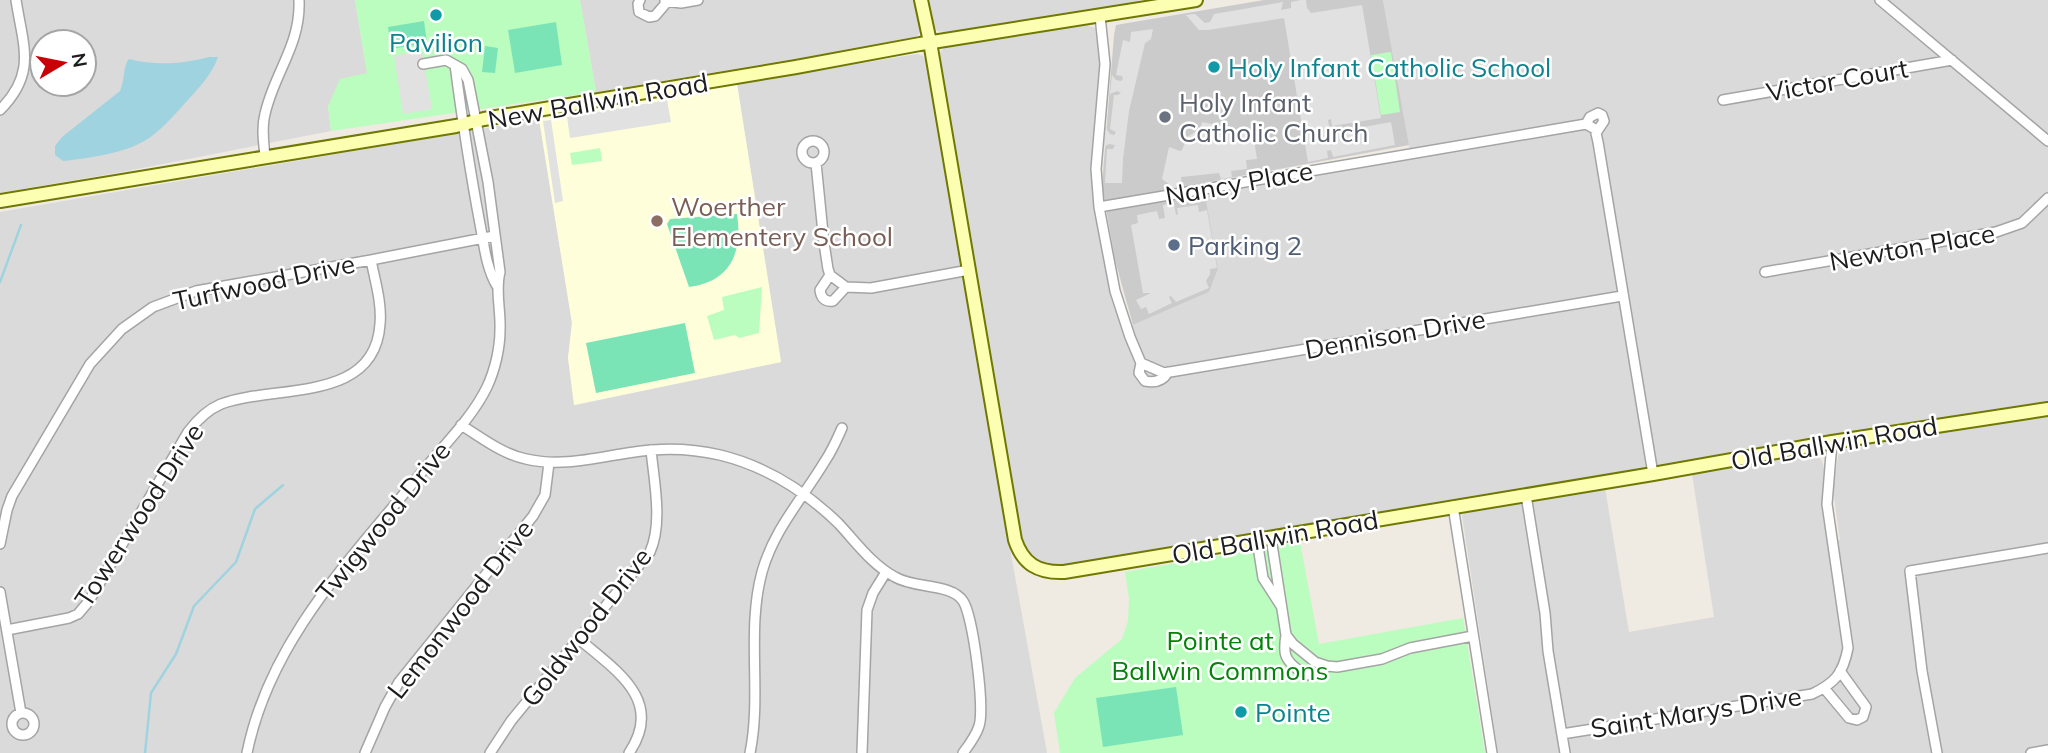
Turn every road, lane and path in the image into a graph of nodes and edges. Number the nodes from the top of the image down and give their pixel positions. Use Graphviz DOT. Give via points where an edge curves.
graph roads {
  1 [pos="16,0"];
  2 [pos="299,0"];
  3 [pos="640,0"];
  4 [pos="698,0"];
  5 [pos="921,0"];
  6 [pos="1196,0"];
  7 [pos="1880,0"];
  8 [pos="666,1"];
  9 [pos="1100,16"];
  10 [pos="930,42"];
  11 [pos="1952,60"];
  12 [pos="424,64"];
  13 [pos="455,65"];
  14 [pos="1723,100"];
  15 [pos="0,110"];
  16 [pos="477,121"];
  17 [pos="462,124"];
  18 [pos="1586,124"];
  19 [pos="1596,132"];
  20 [pos="2048,141"];
  21 [pos="265,157"];
  22 [pos="816,163"];
  23 [pos="2048,198"];
  24 [pos="0,201"];
  25 [pos="1099,207"];
  26 [pos="494,236"];
  27 [pos="483,238"];
  28 [pos="371,260"];
  29 [pos="969,270"];
  30 [pos="1765,272"];
  31 [pos="831,275"];
  32 [pos="497,286"];
  33 [pos="846,287"];
  34 [pos="1622,296"];
  35 [pos="1141,363"];
  36 [pos="1168,372"];
  37 [pos="2048,409"];
  38 [pos="461,425"];
  39 [pos="842,428"];
  40 [pos="1832,442"];
  41 [pos="651,450"];
  42 [pos="549,463"];
  43 [pos="1653,474"];
  44 [pos="803,493"];
  45 [pos="1526,495"];
  46 [pos="1453,506"];
  47 [pos="1271,538"];
  48 [pos="1257,540"];
  49 [pos="0,544"];
  50 [pos="2048,548"];
  51 [pos="886,572"];
  52 [pos="0,592"];
  53 [pos="1282,607"];
  54 [pos="6,630"];
  55 [pos="1286,635"];
  56 [pos="1473,636"];
  57 [pos="579,639"];
  58 [pos="1327,666"];
  59 [pos="1840,671"];
  60 [pos="1824,688"];
  61 [pos="21,713"];
  62 [pos="1562,734"];
  63 [pos="2048,750"];
  64 [pos="247,753"];
  65 [pos="365,753"];
  66 [pos="490,753"];
  67 [pos="629,753"];
  68 [pos="750,753"];
  69 [pos="862,753"];
  70 [pos="963,753"];
  71 [pos="1492,753"];
  72 [pos="1565,753"];
  73 [pos="1937,753"];
  74 [pos="2031,753"];
  1 -- 15 [label="street" via="24,68 15,94"];
  2 -- 21 [label="street" via="296,33 264,117"];
  3 -- 8 [label="street" via="639,12 649,17"];
  4 -- 8 [label="street"];
  5 -- 10 [label="street, Old Ballwin Road"];
  6 -- 9 [label="street, New Ballwin Road"];
  7 -- 11 [label="street"];
  9 -- 10 [label="street, New Ballwin Road"];
  9 -- 25 [label="street, Dennison Drive" via="1105,64 1096,169"];
  10 -- 16 [label="street, New Ballwin Road"];
  10 -- 29 [label="street, Old Ballwin Road"];
  11 -- 14 [label="street, Victor Court"];
  11 -- 20 [label="street"];
  12 -- 13 [label="street" via="446,60"];
  13 -- 16 [label="street, Twigwood Drive" via="468,80"];
  13 -- 17 [label="street, Twigwood Drive"];
  16 -- 17 [label="street, New Ballwin Road"];
  16 -- 26 [label="street, Twigwood Drive"];
  17 -- 21 [label="street, New Ballwin Road"];
  17 -- 27 [label="street, Twigwood Drive"];
  18 -- 19 [label="street"];
  18 -- 19 [label="street, Nancy Place" via="1590,117 1602,115 1604,121"];
  18 -- 25 [label="street, Nancy Place"];
  19 -- 34 [label="street, Nancy Place"];
  21 -- 24 [label="street, New Ballwin Road"];
  22 -- 31 [label="street"];
  23 -- 30 [label="street, Newton Place" via="2022,223 1996,232"];
  25 -- 35 [label="street, Dennison Drive" via="1115,291"];
  26 -- 27 [label="street, Turfwood Drive"];
  26 -- 32 [label="street, Twigwood Drive" via="500,272"];
  27 -- 28 [label="street, Turfwood Drive"];
  27 -- 32 [label="street, Twigwood Drive"];
  28 -- 49 [label="street, Turfwood Drive" via="186,293 138,317 108,343 79,381 12,496"];
  28 -- 54 [label="street, Towerwood Drive" via="380,321 376,347 363,366 330,384 233,401 210,410 188,432 78,614"];
  29 -- 33 [label="street" via="871,288"];
  29 -- 48 [label="street, Old Ballwin Road" via="1015,540 1026,560 1045,571 1064,572"];
  31 -- 33 [label="street"];
  31 -- 33 [label="street" via="820,290 825,300 836,299"];
  32 -- 38 [label="street, Twigwood Drive" via="500,330 496,360 487,386"];
  34 -- 36 [label="street, Dennison Drive"];
  34 -- 43 [label="street, Nancy Place"];
  35 -- 36 [label="street, Dennison Drive"];
  35 -- 36 [label="street, Dennison Drive" via="1139,373 1145,381 1157,382"];
  37 -- 40 [label="street, Old Ballwin Road"];
  38 -- 42 [label="street" via="501,450"];
  38 -- 64 [label="street, Twigwood Drive" via="330,583 292,638 262,701"];
  39 -- 44 [label="street"];
  40 -- 43 [label="street, Old Ballwin Road"];
  40 -- 59 [label="street" via="1827,504 1848,648"];
  41 -- 42 [label="street"];
  41 -- 44 [label="street" via="700,451 738,460"];
  41 -- 57 [label="street, Goldwood Drive" via="657,521 650,552"];
  42 -- 65 [label="street, Lemonwood Drive" via="545,495 533,516 400,682"];
  43 -- 45 [label="street, Old Ballwin Road"];
  44 -- 51 [label="street"];
  44 -- 68 [label="street" via="772,545 759,585"];
  45 -- 46 [label="street, Old Ballwin Road"];
  45 -- 62 [label="street"];
  46 -- 47 [label="street, Old Ballwin Road"];
  46 -- 56 [label="street"];
  47 -- 48 [label="street, Old Ballwin Road"];
  47 -- 53 [label="street"];
  48 -- 53 [label="street" via="1263,578"];
  50 -- 73 [label="street" via="1910,571"];
  51 -- 69 [label="street" via="867,610"];
  51 -- 70 [label="street" via="918,586 951,591 965,606 981,689 981,715"];
  52 -- 54 [label="street"];
  53 -- 55 [label="street"];
  54 -- 61 [label="street"];
  55 -- 58 [label="street" via="1315,662"];
  55 -- 58 [label="street" via="1286,659 1296,668 1312,675"];
  56 -- 58 [label="street" via="1410,648 1382,659"];
  56 -- 71 [label="street"];
  57 -- 66 [label="street, Goldwood Drive"];
  57 -- 67 [label="street" via="626,679 637,695 641,722"];
  59 -- 60 [label="street, Saint Marys Drive"];
  59 -- 60 [label="street, Saint Marys Drive" via="1866,706 1863,717 1849,718"];
  60 -- 62 [label="street, Saint Marys Drive" via="1812,694"];
  62 -- 72 [label="street"];
  63 -- 74 [label="street"];
}
